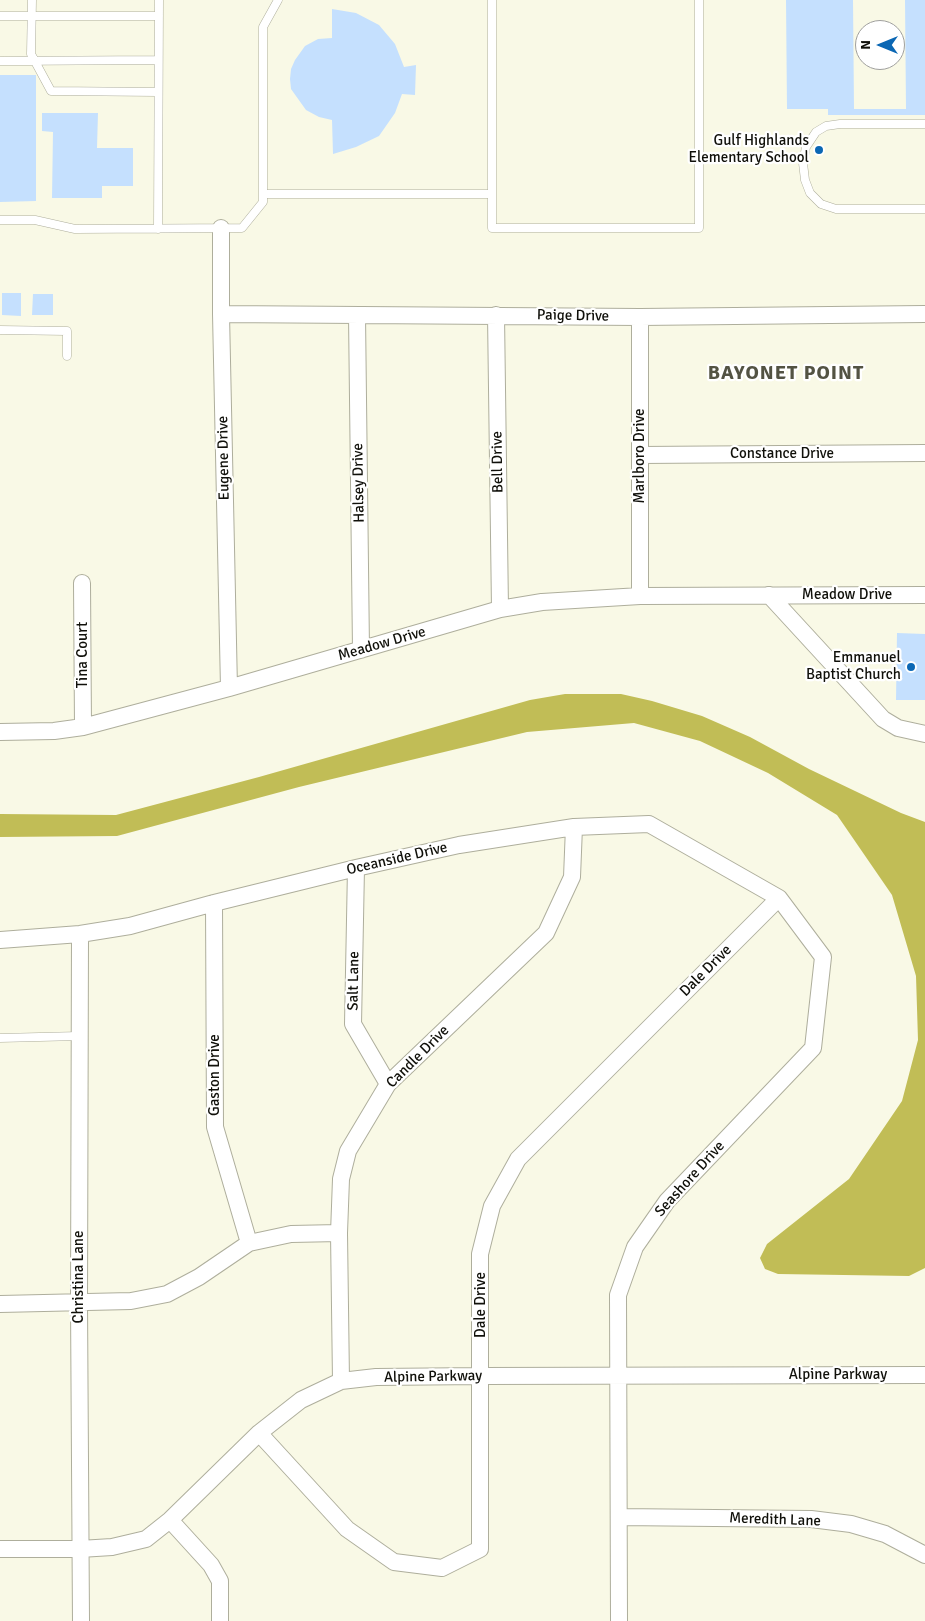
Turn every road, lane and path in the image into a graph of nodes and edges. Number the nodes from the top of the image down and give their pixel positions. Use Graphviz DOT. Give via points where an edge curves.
graph roads {
  1 [pos="32,0"];
  2 [pos="159,0"];
  3 [pos="278,0"];
  4 [pos="492,0"];
  5 [pos="699,0"];
  6 [pos="0,16"];
  7 [pos="32,16"];
  8 [pos="159,16"];
  9 [pos="158,60"];
  10 [pos="0,61"];
  11 [pos="35,61"];
  12 [pos="158,92"];
  13 [pos="925,124"];
  14 [pos="264,194"];
  15 [pos="492,194"];
  16 [pos="925,210"];
  17 [pos="0,220"];
  18 [pos="221,228"];
  19 [pos="158,229"];
  20 [pos="221,314"];
  21 [pos="925,314"];
  22 [pos="357,315"];
  23 [pos="496,315"];
  24 [pos="640,317"];
  25 [pos="0,330"];
  26 [pos="67,356"];
  27 [pos="925,453"];
  28 [pos="640,454"];
  29 [pos="82,583"];
  30 [pos="769,595"];
  31 [pos="925,595"];
  32 [pos="640,596"];
  33 [pos="500,609"];
  34 [pos="361,650"];
  35 [pos="229,688"];
  36 [pos="83,727"];
  37 [pos="0,732"];
  38 [pos="925,734"];
  39 [pos="574,827"];
  40 [pos="356,868"];
  41 [pos="779,898"];
  42 [pos="214,903"];
  43 [pos="80,934"];
  44 [pos="0,940"];
  45 [pos="79,1036"];
  46 [pos="0,1038"];
  47 [pos="388,1084"];
  48 [pos="339,1233"];
  49 [pos="249,1243"];
  50 [pos="79,1303"];
  51 [pos="0,1304"];
  52 [pos="925,1375"];
  53 [pos="481,1376"];
  54 [pos="618,1376"];
  55 [pos="341,1380"];
  56 [pos="259,1433"];
  57 [pos="619,1518"];
  58 [pos="170,1520"];
  59 [pos="0,1549"];
  60 [pos="80,1549"];
  61 [pos="925,1554"];
  62 [pos="81,1621"];
  63 [pos="220,1621"];
  64 [pos="619,1621"];
  1 -- 7 [label="lane"];
  2 -- 8 [label="lane"];
  3 -- 14 [label="lane" via="263,27"];
  4 -- 15 [label="lane"];
  5 -- 15 [label="lane" via="699,228 492,228"];
  6 -- 7 [label="lane"];
  7 -- 8 [label="lane"];
  7 -- 11 [label="lane" via="31,54"];
  8 -- 9 [label="lane"];
  9 -- 11 [label="lane"];
  9 -- 12 [label="lane"];
  10 -- 11 [label="lane"];
  11 -- 12 [label="lane" via="51,91"];
  12 -- 19 [label="lane"];
  13 -- 16 [label="lane" via="826,126 816,132 806,147 803,163 810,193 821,204 836,210"];
  14 -- 15 [label="lane"];
  14 -- 18 [label="lane" via="264,202 242,228"];
  17 -- 19 [label="lane" via="35,220 75,229"];
  18 -- 19 [label="lane"];
  18 -- 20 [label="street, Eugene Drive"];
  20 -- 22 [label="street, Paige Drive"];
  20 -- 35 [label="street, Eugene Drive"];
  21 -- 24 [label="street, Paige Drive"];
  22 -- 23 [label="street, Paige Drive"];
  22 -- 34 [label="street, Halsey Drive"];
  23 -- 24 [label="street, Paige Drive"];
  23 -- 33 [label="street, Bell Drive"];
  24 -- 28 [label="street, Marlboro Drive"];
  25 -- 26 [label="lane" via="67,331"];
  27 -- 28 [label="street, Constance Drive"];
  28 -- 32 [label="street, Marlboro Drive"];
  29 -- 36 [label="street, Tina Court"];
  30 -- 31 [label="street, Meadow Drive"];
  30 -- 32 [label="street, Meadow Drive"];
  30 -- 38 [label="street, Meadow Drive" via="883,719 898,728"];
  32 -- 33 [label="street, Meadow Drive" via="542,602"];
  33 -- 34 [label="street, Meadow Drive"];
  34 -- 35 [label="street, Meadow Drive"];
  35 -- 36 [label="street, Meadow Drive"];
  36 -- 37 [label="street, Meadow Drive" via="54,732"];
  39 -- 40 [label="street, Oceanside Drive" via="459,845"];
  39 -- 41 [label="street, Oceanside Drive" via="649,824"];
  39 -- 47 [label="street, Candle Drive" via="572,877 546,933"];
  40 -- 42 [label="street, Oceanside Drive"];
  40 -- 47 [label="street, Salt Lane" via="353,1024"];
  41 -- 53 [label="street, Dale Drive" via="518,1159 492,1206 480,1254"];
  41 -- 54 [label="street, Seashore Drive" via="822,957 813,1048 667,1201 635,1247 618,1295"];
  42 -- 43 [label="street, Oceanside Drive" via="130,926"];
  42 -- 49 [label="street, Gaston Drive" via="215,1127"];
  43 -- 44 [label="street, Oceanside Drive"];
  43 -- 45 [label="street, Christina Lane"];
  45 -- 46 [label="lane"];
  45 -- 50 [label="street, Christina Lane"];
  47 -- 48 [label="street, Candle Drive" via="348,1151 341,1179"];
  48 -- 49 [label="street" via="291,1234"];
  48 -- 55 [label="street, Candle Drive"];
  49 -- 50 [label="street" via="167,1294 131,1301"];
  50 -- 51 [label="street"];
  50 -- 60 [label="street, Christina Lane"];
  52 -- 54 [label="street, Alpine Parkway"];
  53 -- 54 [label="street, Alpine Parkway"];
  53 -- 55 [label="street, Alpine Parkway"];
  53 -- 56 [label="street, Dale Drive" via="480,1549 442,1568 394,1562 347,1528"];
  54 -- 57 [label="street, Seashore Drive"];
  55 -- 56 [label="street, Alpine Parkway" via="301,1400"];
  56 -- 58 [label="street, Alpine Parkway"];
  57 -- 61 [label="street, Meredith Lane" via="811,1519 851,1524 885,1534"];
  57 -- 64 [label="street, Seashore Drive"];
  58 -- 60 [label="street, Alpine Parkway" via="146,1539 112,1547"];
  58 -- 63 [label="street" via="212,1565 220,1581"];
  59 -- 60 [label="street, Alpine Parkway"];
  60 -- 62 [label="street, Christina Lane"];
}
